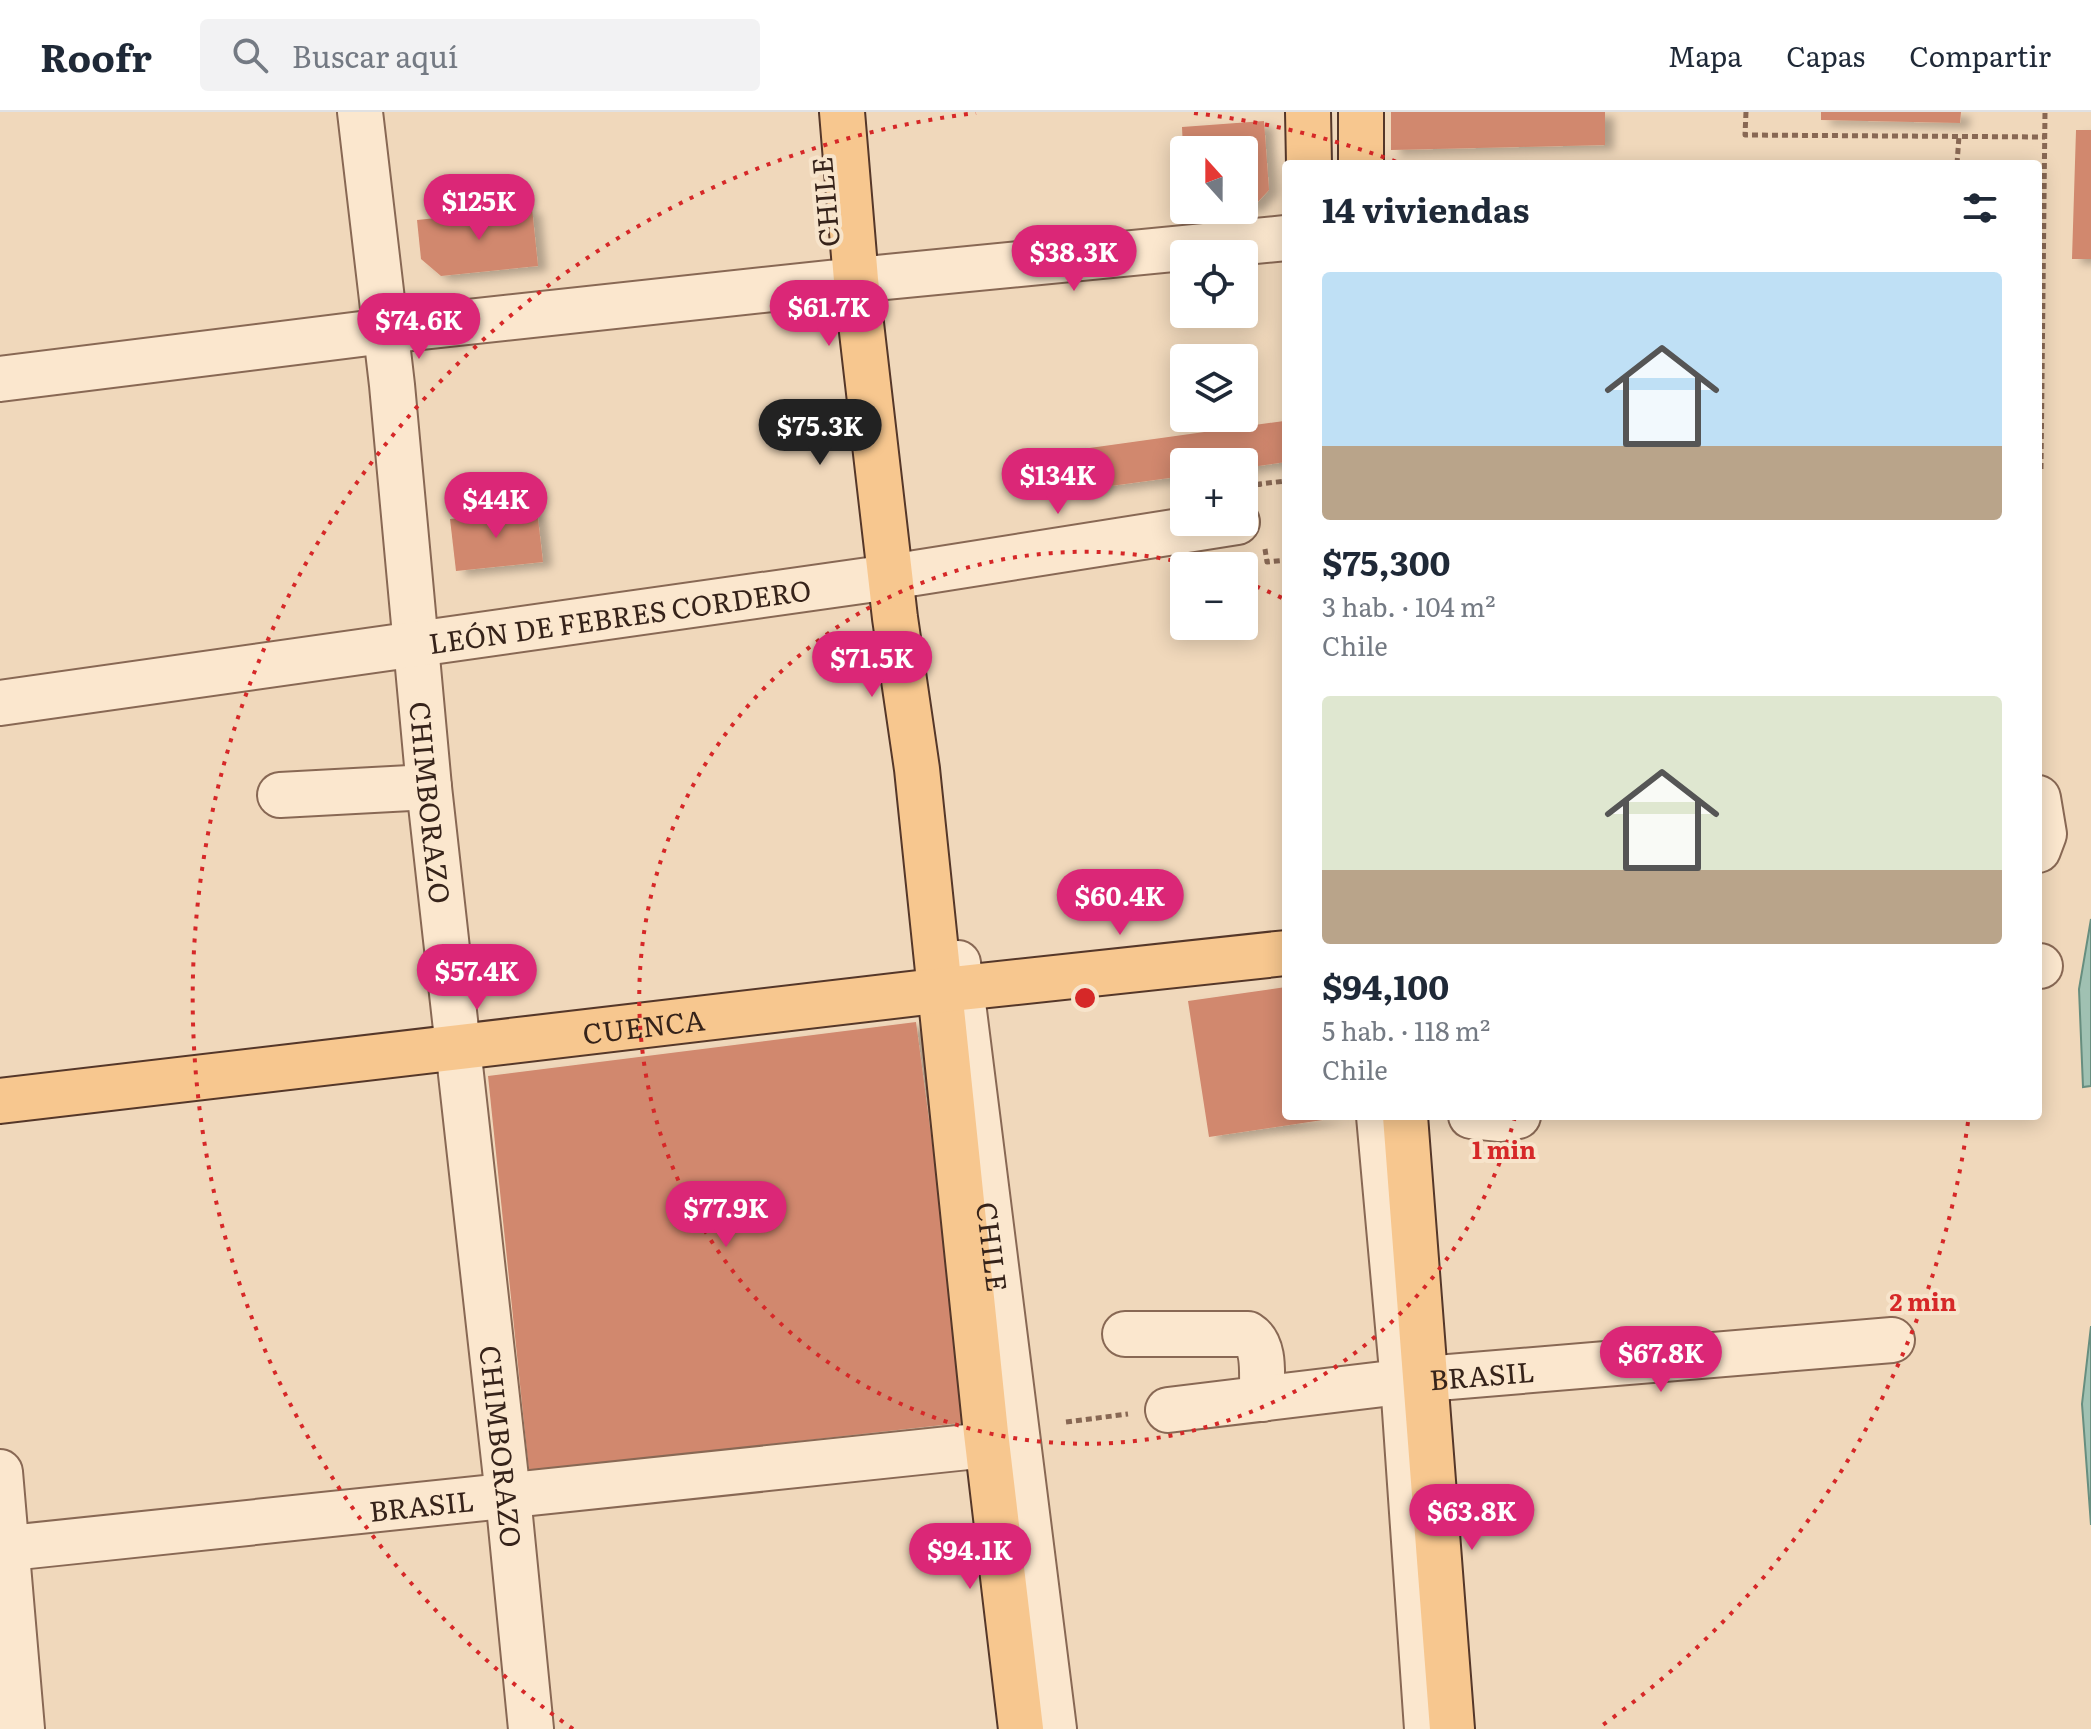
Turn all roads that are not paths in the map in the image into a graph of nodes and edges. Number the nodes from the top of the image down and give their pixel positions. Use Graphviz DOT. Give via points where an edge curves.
graph roads {
  1 [pos="360,112"];
  2 [pos="815,112"];
  3 [pos="842,112"];
  4 [pos="1308,112"];
  5 [pos="1361,112"];
  6 [pos="1309,160"];
  7 [pos="1361,160"];
  8 [pos="1282,238"];
  9 [pos="844,281"];
  10 [pos="385,331"];
  11 [pos="0,379"];
  12 [pos="1170,535"];
  13 [pos="884,591"];
  14 [pos="418,643"];
  15 [pos="0,703"];
  16 [pos="917,769"];
  17 [pos="429,787"];
  18 [pos="280,795"];
  19 [pos="1282,953"];
  20 [pos="951,989"];
  21 [pos="458,1049"];
  22 [pos="0,1101"];
  23 [pos="1380,1120"];
  24 [pos="1407,1120"];
  25 [pos="1125,1334"];
  26 [pos="1892,1340"];
  27 [pos="1414,1381"];
  28 [pos="1262,1399"];
  29 [pos="1168,1410"];
  30 [pos="987,1445"];
  31 [pos="0,1472"];
  32 [pos="508,1496"];
  33 [pos="3,1549"];
  34 [pos="22,1729"];
  35 [pos="531,1729"];
  36 [pos="1021,1729"];
  37 [pos="1054,1729"];
  38 [pos="1427,1729"];
  39 [pos="1452,1729"];
  1 -- 10 [label="street, CHIMBORAZO"];
  2 -- 9 [label="main road, CHILE"];
  3 -- 9 [label="main road, CHILE"];
  4 -- 6 [label="main road"];
  5 -- 7 [label="main road"];
  8 -- 9 [label="street"];
  9 -- 10 [label="street"];
  9 -- 13 [label="main road, CHILE"];
  10 -- 11 [label="street"];
  10 -- 14 [label="street, CHIMBORAZO"];
  12 -- 13 [label="street, LEÓN DE FEBRES CORDERO"];
  13 -- 14 [label="street, LEÓN DE FEBRES CORDERO"];
  13 -- 16 [label="main road, CHILE"];
  14 -- 15 [label="street, LEÓN DE FEBRES CORDERO"];
  14 -- 17 [label="street, CHIMBORAZO"];
  16 -- 20 [label="street, CHILE" via="941,835"];
  17 -- 18 [label="street"];
  17 -- 21 [label="street, CHIMBORAZO"];
  19 -- 20 [label="main road, CUENCA"];
  20 -- 21 [label="main road, CUENCA"];
  20 -- 30 [label="main road, CHILE"];
  20 -- 37 [label="street, CHILE"];
  21 -- 22 [label="main road, CUENCA"];
  21 -- 32 [label="street, CHIMBORAZO"];
  23 -- 27 [label="street"];
  24 -- 27 [label="main road"];
  25 -- 28 [label="street" via="1248,1334 1260,1350"];
  26 -- 27 [label="street, BRASIL"];
  27 -- 28 [label="street, BRASIL"];
  27 -- 38 [label="street"];
  27 -- 39 [label="main road"];
  28 -- 29 [label="street, BRASIL"];
  30 -- 32 [label="street, BRASIL"];
  30 -- 36 [label="main road, CHILE"];
  31 -- 33 [label="street"];
  32 -- 33 [label="street, BRASIL"];
  32 -- 35 [label="street, CHIMBORAZO"];
  33 -- 34 [label="street"];
}
